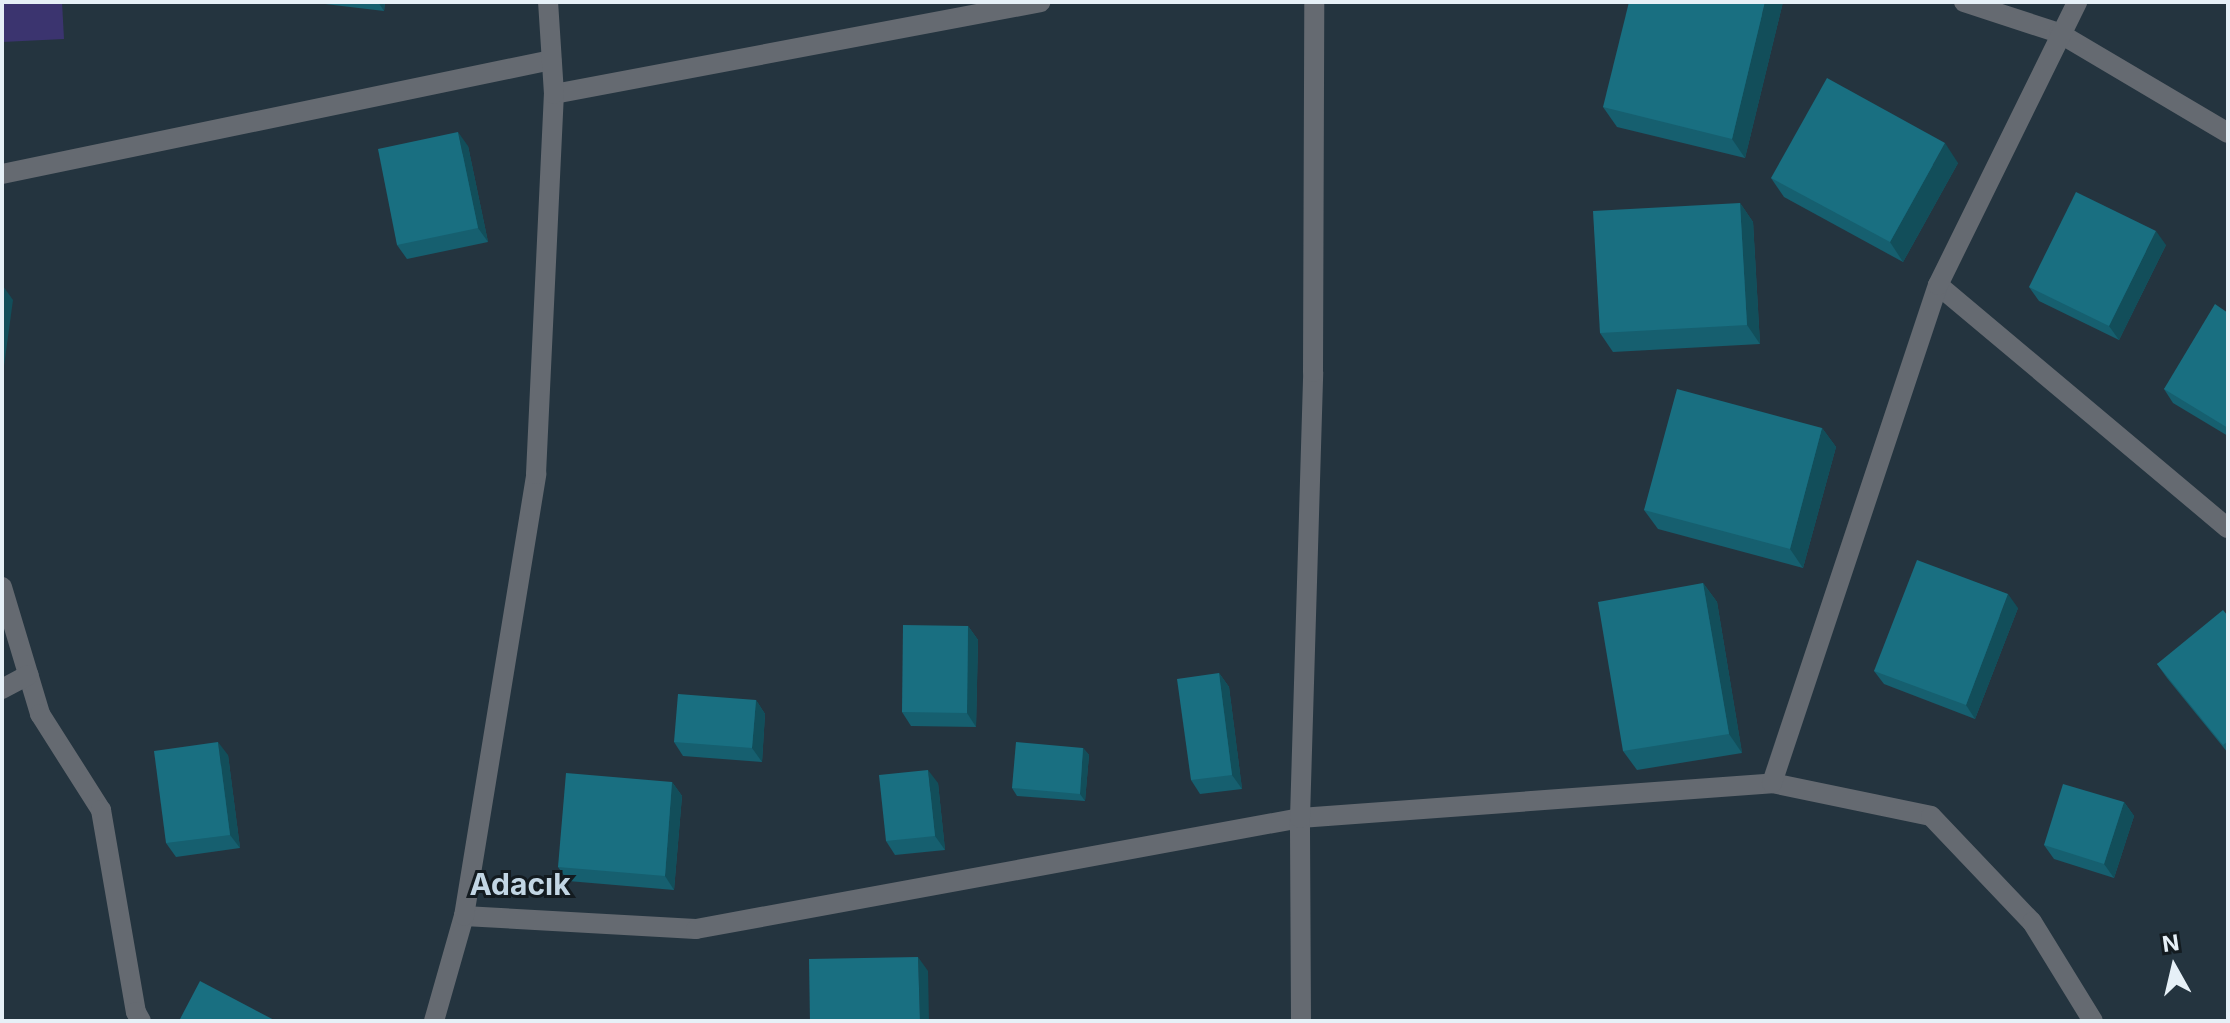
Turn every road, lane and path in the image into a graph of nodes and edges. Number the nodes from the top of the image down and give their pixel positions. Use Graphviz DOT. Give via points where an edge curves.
graph roads {
  1 [pos="548,2"];
  2 [pos="1040,2"];
  3 [pos="1314,2"];
  4 [pos="1964,2"];
  5 [pos="2077,2"];
  6 [pos="2059,33"];
  7 [pos="551,60"];
  8 [pos="554,94"];
  9 [pos="2228,133"];
  10 [pos="2,174"];
  11 [pos="1938,285"];
  12 [pos="2228,528"];
  13 [pos="2,587"];
  14 [pos="28,675"];
  15 [pos="2,689"];
  16 [pos="1772,783"];
  17 [pos="1300,818"];
  18 [pos="464,916"];
  19 [pos="141,1021"];
  20 [pos="434,1021"];
  21 [pos="1301,1021"];
  22 [pos="2093,1021"];
  1 -- 7 [label="street"];
  2 -- 8 [label="street"];
  3 -- 17 [label="street" via="1313,372"];
  4 -- 6 [label="street"];
  5 -- 6 [label="street"];
  6 -- 9 [label="street"];
  6 -- 11 [label="street"];
  7 -- 8 [label="street"];
  7 -- 10 [label="street"];
  8 -- 18 [label="street" via="536,474"];
  11 -- 12 [label="street"];
  11 -- 16 [label="street"];
  13 -- 14 [label="street"];
  14 -- 15 [label="street"];
  14 -- 19 [label="street" via="40,714 101,810"];
  16 -- 17 [label="street"];
  16 -- 22 [label="street" via="1931,816 2032,922"];
  17 -- 18 [label="street" via="696,929"];
  17 -- 21 [label="street"];
  18 -- 20 [label="street"];
}
